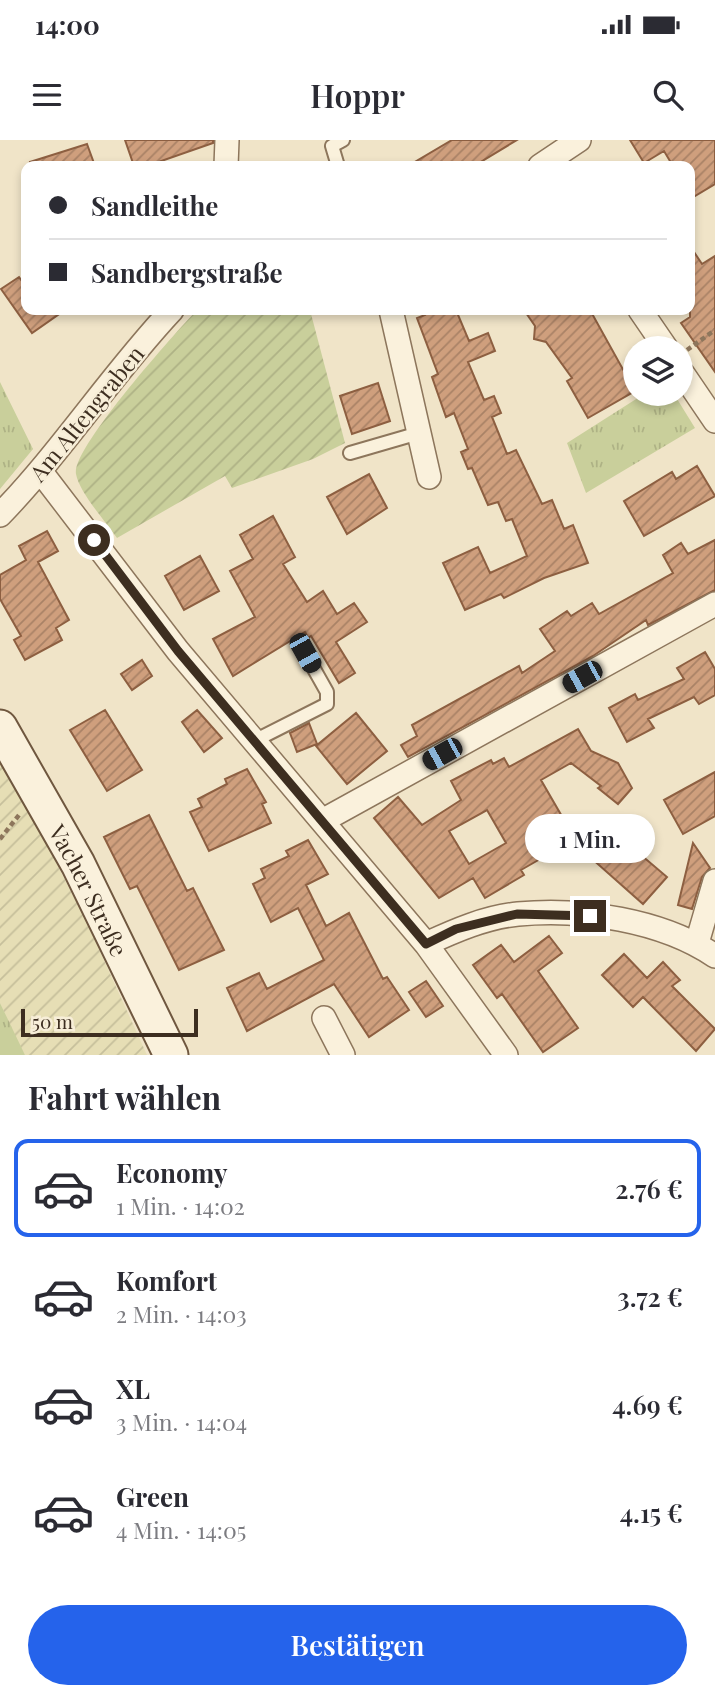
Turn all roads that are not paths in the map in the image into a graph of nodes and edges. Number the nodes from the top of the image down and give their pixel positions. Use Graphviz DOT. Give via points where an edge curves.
graph roads {
  1 [pos="226,140"];
  2 [pos="343,140"];
  3 [pos="579,140"];
  4 [pos="226,161"];
  5 [pos="336,161"];
  6 [pos="548,161"];
  7 [pos="167,315"];
  8 [pos="392,315"];
  9 [pos="643,315"];
  10 [pos="658,336"];
  11 [pos="693,389"];
  12 [pos="715,421"];
  13 [pos="419,433"];
  14 [pos="350,453"];
  15 [pos="41,472"];
  16 [pos="429,477"];
  17 [pos="0,515"];
  18 [pos="715,604"];
  19 [pos="305,653"];
  20 [pos="0,727"];
  21 [pos="254,741"];
  22 [pos="322,821"];
  23 [pos="715,881"];
  24 [pos="426,944"];
  25 [pos="706,950"];
  26 [pos="324,1018"];
  27 [pos="171,1055"];
  28 [pos="343,1055"];
  29 [pos="506,1055"];
  1 -- 4 [label="street"];
  2 -- 5 [label="lane" via="332,146"];
  3 -- 6 [label="street"];
  7 -- 15 [label="street, Am Altengraben" via="134,350"];
  8 -- 13 [label="street"];
  9 -- 10 [label="street"];
  11 -- 12 [label="street"];
  13 -- 14 [label="lane"];
  13 -- 16 [label="street"];
  15 -- 17 [label="street, Am Altengraben"];
  15 -- 21 [label="street" via="178,651"];
  18 -- 22 [label="street"];
  19 -- 21 [label="lane" via="327,692 327,704"];
  20 -- 27 [label="street, Vacher Straße" via="78,863"];
  21 -- 22 [label="street"];
  22 -- 24 [label="street"];
  23 -- 25 [label="street"];
  24 -- 25 [label="street" via="456,929 517,914 614,916"];
  24 -- 29 [label="street"];
  26 -- 28 [label="street"];
}
